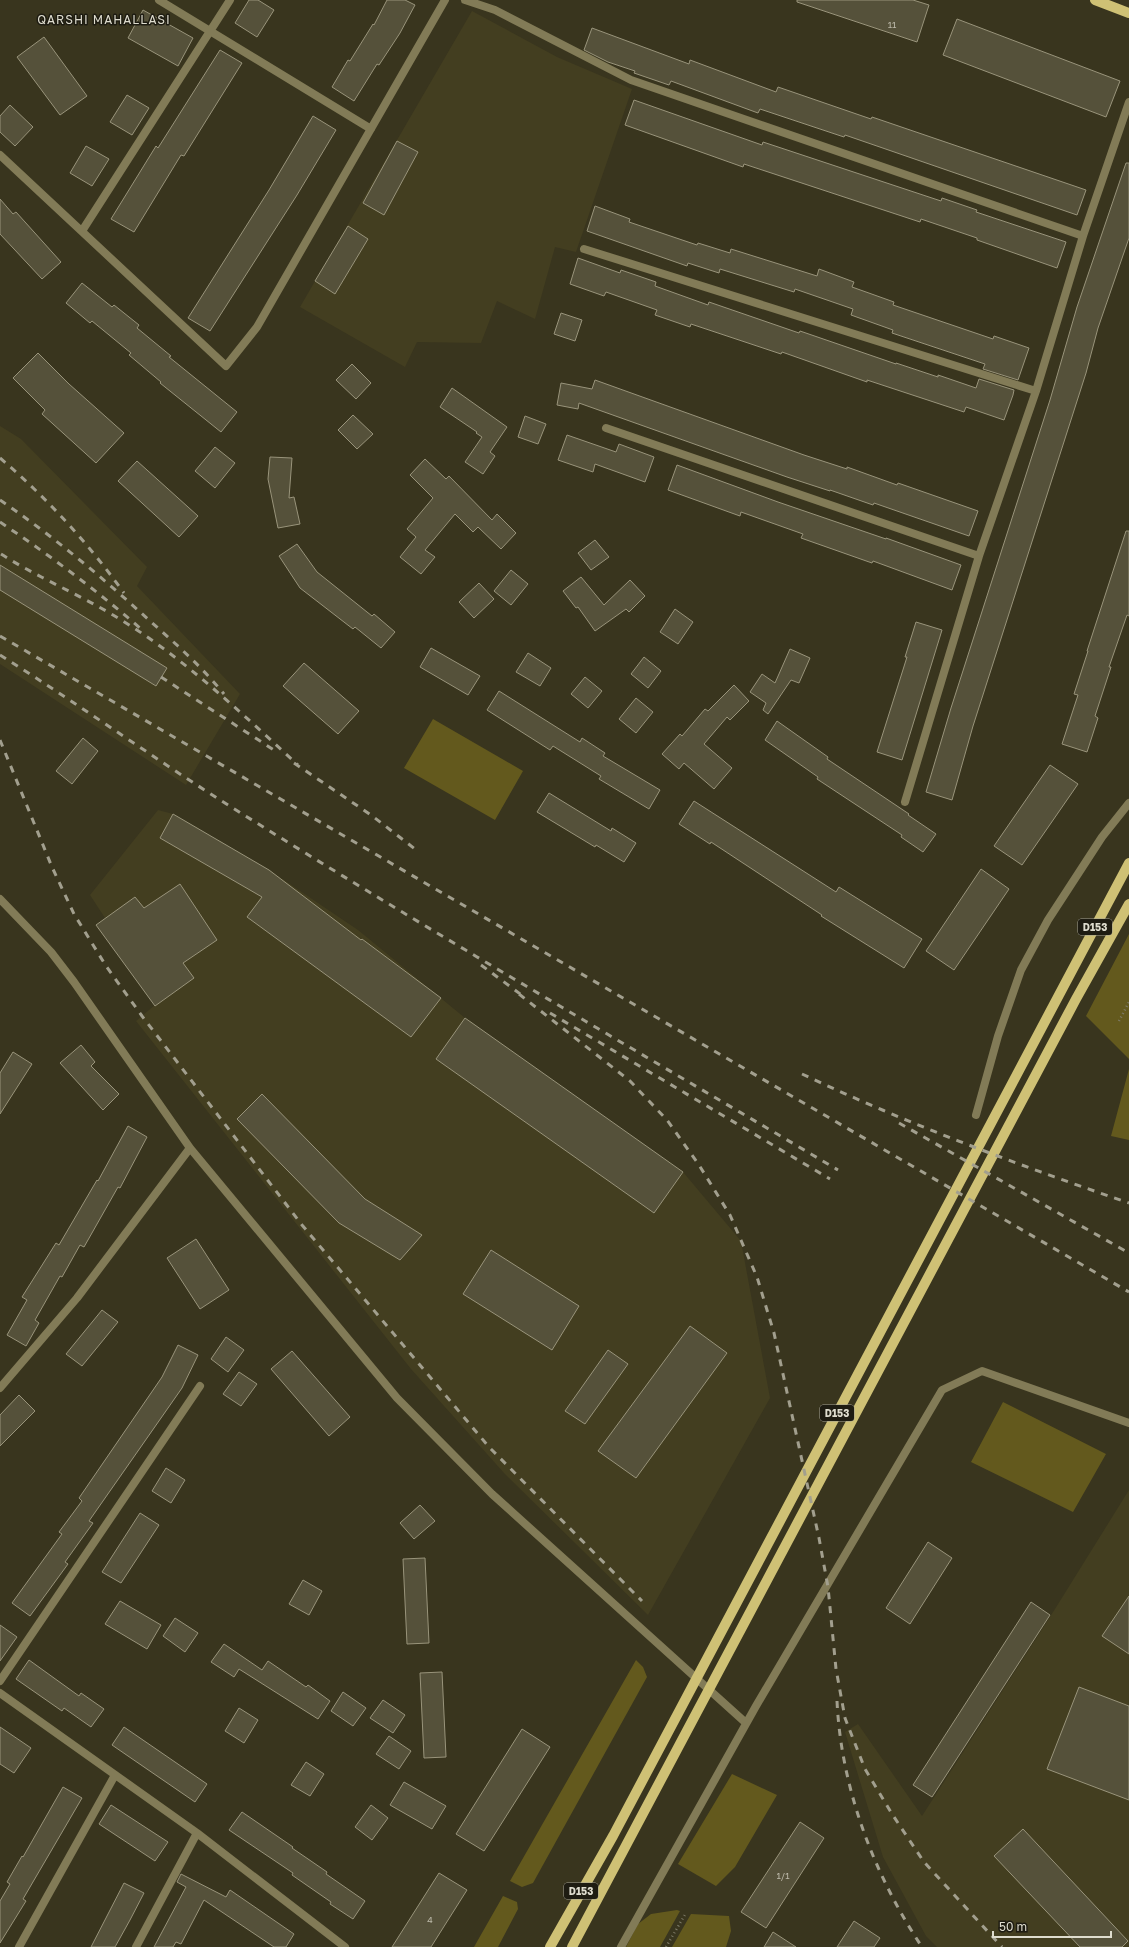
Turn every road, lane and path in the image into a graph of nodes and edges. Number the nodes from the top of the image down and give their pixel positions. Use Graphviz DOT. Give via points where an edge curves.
graph roads {
  1 [pos="159,0"];
  2 [pos="230,0"];
  3 [pos="445,0"];
  4 [pos="465,0"];
  5 [pos="1094,0"];
  6 [pos="1129,13"];
  7 [pos="210,31"];
  8 [pos="1129,102"];
  9 [pos="370,129"];
  10 [pos="0,155"];
  11 [pos="82,231"];
  12 [pos="1083,236"];
  13 [pos="584,249"];
  14 [pos="1036,391"];
  15 [pos="606,428"];
  16 [pos="978,556"];
  17 [pos="905,802"];
  18 [pos="1129,803"];
  19 [pos="1129,863"];
  20 [pos="0,899"];
  21 [pos="1129,904"];
  22 [pos="1129,1002"];
  23 [pos="1119,1021"];
  24 [pos="976,1115"];
  25 [pos="190,1148"];
  26 [pos="200,1386"];
  27 [pos="0,1388"];
  28 [pos="1129,1424"];
  29 [pos="0,1681"];
  30 [pos="0,1693"];
  31 [pos="746,1723"];
  32 [pos="115,1775"];
  33 [pos="197,1833"];
  34 [pos="686,1913"];
  35 [pos="19,1947"];
  36 [pos="136,1947"];
  37 [pos="345,1947"];
  38 [pos="550,1947"];
  39 [pos="572,1947"];
  40 [pos="621,1947"];
  41 [pos="666,1947"];
  1 -- 7 [label="street"];
  2 -- 7 [label="street"];
  3 -- 9 [label="street"];
  4 -- 12 [label="street" via="495,10 631,80"];
  5 -- 6 [label="main road"];
  7 -- 9 [label="street"];
  7 -- 11 [label="street"];
  8 -- 12 [label="street"];
  9 -- 11 [label="street" via="257,327 226,366"];
  10 -- 11 [label="street"];
  12 -- 14 [label="street"];
  13 -- 14 [label="street"];
  14 -- 16 [label="street"];
  15 -- 16 [label="street"];
  16 -- 17 [label="street"];
  18 -- 24 [label="street" via="1102,837 1048,920 1021,970 998,1036"];
  19 -- 38 [label="main road, D153" via="613,1836"];
  20 -- 25 [label="street" via="51,952 74,982"];
  21 -- 39 [label="main road, D153"];
  22 -- 23 [label="path"];
  25 -- 27 [label="street" via="77,1298"];
  25 -- 31 [label="street" via="397,1398 492,1494"];
  26 -- 29 [label="street"];
  28 -- 31 [label="street" via="982,1371 942,1390"];
  30 -- 32 [label="street"];
  31 -- 40 [label="street"];
  32 -- 33 [label="street"];
  32 -- 35 [label="street"];
  33 -- 36 [label="street"];
  33 -- 37 [label="street"];
  34 -- 41 [label="path"];
}
